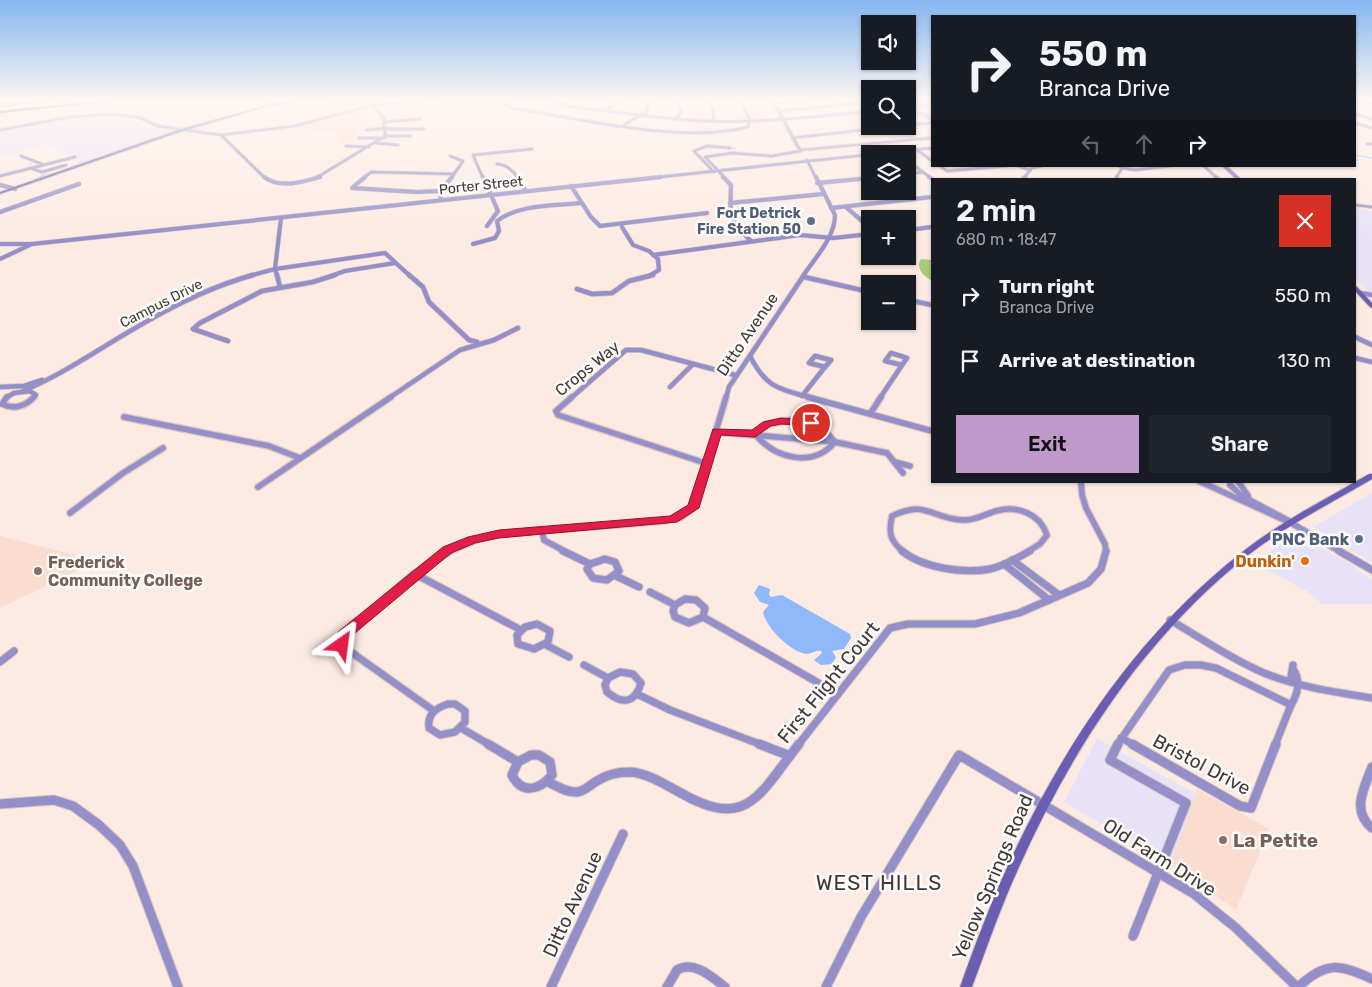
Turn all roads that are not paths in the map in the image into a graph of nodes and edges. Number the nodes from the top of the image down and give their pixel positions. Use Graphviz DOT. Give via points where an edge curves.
graph roads {
  1 [pos="140,146"];
  2 [pos="232,146"];
  3 [pos="347,146"];
  4 [pos="707,146"];
  5 [pos="707,146"];
  6 [pos="798,146"];
  7 [pos="844,146"];
  8 [pos="369,147"];
  9 [pos="723,148"];
  10 [pos="931,148"];
  11 [pos="532,149"];
  12 [pos="729,149"];
  13 [pos="916,149"];
  14 [pos="801,150"];
  15 [pos="736,151"];
  16 [pos="861,155"];
  17 [pos="22,156"];
  18 [pos="450,156"];
  19 [pos="75,157"];
  20 [pos="807,160"];
  21 [pos="931,160"];
  22 [pos="42,164"];
  23 [pos="496,164"];
  24 [pos="66,165"];
  25 [pos="916,167"];
  26 [pos="941,167"];
  27 [pos="995,167"];
  28 [pos="1022,167"];
  29 [pos="1039,167"];
  30 [pos="1120,167"];
  31 [pos="1161,167"];
  32 [pos="1205,167"];
  33 [pos="1225,167"];
  34 [pos="30,168"];
  35 [pos="1030,170"];
  36 [pos="715,171"];
  37 [pos="923,172"];
  38 [pos="916,173"];
  39 [pos="454,174"];
  40 [pos="0,176"];
  41 [pos="931,178"];
  42 [pos="1024,178"];
  43 [pos="1217,178"];
  44 [pos="1238,178"];
  45 [pos="861,179"];
  46 [pos="817,183"];
  47 [pos="0,184"];
  48 [pos="79,184"];
  49 [pos="571,186"];
  50 [pos="13,189"];
  51 [pos="440,191"];
  52 [pos="526,191"];
  53 [pos="0,194"];
  54 [pos="823,194"];
  55 [pos="490,195"];
  56 [pos="931,197"];
  57 [pos="441,200"];
  58 [pos="582,203"];
  59 [pos="730,203"];
  60 [pos="1356,205"];
  61 [pos="846,207"];
  62 [pos="1372,207"];
  63 [pos="831,208"];
  64 [pos="0,212"];
  65 [pos="707,213"];
  66 [pos="281,218"];
  67 [pos="861,220"];
  68 [pos="487,226"];
  69 [pos="622,226"];
  70 [pos="931,227"];
  71 [pos="916,229"];
  72 [pos="861,235"];
  73 [pos="829,238"];
  74 [pos="751,241"];
  75 [pos="0,244"];
  76 [pos="32,244"];
  77 [pos="473,244"];
  78 [pos="653,255"];
  79 [pos="0,259"];
  80 [pos="396,263"];
  81 [pos="275,269"];
  82 [pos="804,277"];
  83 [pos="280,287"];
  84 [pos="577,289"];
  85 [pos="1356,289"];
  86 [pos="861,290"];
  87 [pos="1360,293"];
  88 [pos="1372,295"];
  89 [pos="916,302"];
  90 [pos="931,305"];
  91 [pos="1372,306"];
  92 [pos="518,328"];
  93 [pos="1356,337"];
  94 [pos="228,341"];
  95 [pos="479,342"];
  96 [pos="1372,345"];
  97 [pos="750,356"];
  98 [pos="1356,358"];
  99 [pos="1372,362"];
  100 [pos="693,364"];
  101 [pos="902,365"];
  102 [pos="741,367"];
  103 [pos="825,367"];
  104 [pos="754,368"];
  105 [pos="63,372"];
  106 [pos="735,375"];
  107 [pos="670,387"];
  108 [pos="0,388"];
  109 [pos="21,392"];
  110 [pos="36,395"];
  111 [pos="802,396"];
  112 [pos="2,399"];
  113 [pos="870,414"];
  114 [pos="124,417"];
  115 [pos="931,431"];
  116 [pos="717,432"];
  117 [pos="755,434"];
  118 [pos="835,442"];
  119 [pos="163,448"];
  120 [pos="300,458"];
  121 [pos="895,462"];
  122 [pos="708,464"];
  123 [pos="910,466"];
  124 [pos="903,473"];
  125 [pos="1372,476"];
  126 [pos="1081,483"];
  127 [pos="1203,483"];
  128 [pos="1239,483"];
  129 [pos="1230,486"];
  130 [pos="258,487"];
  131 [pos="1249,498"];
  132 [pos="70,514"];
  133 [pos="1291,523"];
  134 [pos="542,530"];
  135 [pos="1012,560"];
  136 [pos="590,564"];
  137 [pos="1004,564"];
  138 [pos="1372,570"];
  139 [pos="415,574"];
  140 [pos="616,576"];
  141 [pos="639,587"];
  142 [pos="650,592"];
  143 [pos="1060,595"];
  144 [pos="1049,600"];
  145 [pos="675,605"];
  146 [pos="703,617"];
  147 [pos="1170,620"];
  148 [pos="521,630"];
  149 [pos="546,645"];
  150 [pos="14,651"];
  151 [pos="569,657"];
  152 [pos="0,662"];
  153 [pos="584,665"];
  154 [pos="1293,667"];
  155 [pos="608,678"];
  156 [pos="1297,684"];
  157 [pos="637,694"];
  158 [pos="838,694"];
  159 [pos="1372,698"];
  160 [pos="1291,705"];
  161 [pos="434,711"];
  162 [pos="461,728"];
  163 [pos="1121,738"];
  164 [pos="790,756"];
  165 [pos="518,762"];
  166 [pos="1372,767"];
  167 [pos="548,782"];
  168 [pos="0,804"];
  169 [pos="1042,805"];
  170 [pos="1372,828"];
  171 [pos="622,834"];
  172 [pos="1158,871"];
  173 [pos="1133,936"];
  174 [pos="1372,979"];
  175 [pos="178,987"];
  176 [pos="551,987"];
  177 [pos="667,987"];
  178 [pos="725,987"];
  179 [pos="826,987"];
  180 [pos="966,987"];
  181 [pos="1298,987"];
  1 -- 50 [label="main road"];
  2 -- 8 [label="street" via="266,179 281,184 315,179"];
  3 -- 8 [label="street"];
  4 -- 9 [label="street"];
  5 -- 36 [label="street" via="696,149 694,153"];
  6 -- 14 [label="street"];
  7 -- 14 [label="street"];
  9 -- 12 [label="street"];
  9 -- 15 [label="street" via="720,150"];
  10 -- 13 [label="street, Porter Street"];
  11 -- 55 [label="street" via="473,155"];
  13 -- 21 [label="street"];
  14 -- 15 [label="street" via="772,154"];
  14 -- 15 [label="street" via="763,156"];
  15 -- 36 [label="street" via="705,157"];
  16 -- 20 [label="street, Porter Street"];
  17 -- 22 [label="street"];
  18 -- 39 [label="street" via="463,161"];
  19 -- 22 [label="street"];
  20 -- 36 [label="street, Porter Street"];
  20 -- 46 [label="street, Ditto Avenue"];
  22 -- 34 [label="street"];
  23 -- 52 [label="street" via="513,170"];
  24 -- 34 [label="street" via="44,173"];
  25 -- 37 [label="street"];
  26 -- 27 [label="street" via="947,171"];
  28 -- 35 [label="street"];
  29 -- 35 [label="street"];
  30 -- 31 [label="street" via="1135,170"];
  32 -- 43 [label="street"];
  33 -- 44 [label="main road"];
  34 -- 40 [label="street"];
  35 -- 42 [label="street"];
  36 -- 49 [label="street, Porter Street"];
  36 -- 59 [label="street" via="731,185"];
  37 -- 38 [label="street"];
  37 -- 41 [label="street"];
  39 -- 51 [label="street"];
  39 -- 51 [label="street" via="371,172 352,188 390,192"];
  45 -- 46 [label="street"];
  46 -- 54 [label="street, Ditto Avenue"];
  47 -- 50 [label="street"];
  48 -- 64 [label="street"];
  49 -- 52 [label="street, Porter Street"];
  49 -- 58 [label="street"];
  50 -- 53 [label="main road"];
  51 -- 57 [label="street"];
  52 -- 55 [label="street, Porter Street"];
  54 -- 59 [label="street"];
  54 -- 63 [label="street, Ditto Avenue"];
  55 -- 57 [label="street, Porter Street"];
  55 -- 68 [label="street" via="498,214"];
  56 -- 61 [label="street"];
  57 -- 66 [label="street, Porter Street"];
  58 -- 65 [label="street" via="600,226"];
  58 -- 77 [label="street" via="523,209 506,214 497,221 497,236"];
  59 -- 74 [label="street" via="730,214 735,224"];
  60 -- 62 [label="street"];
  61 -- 63 [label="street"];
  61 -- 67 [label="street"];
  63 -- 73 [label="street, Ditto Avenue" via="835,221"];
  66 -- 76 [label="street, Porter Street"];
  66 -- 81 [label="street"];
  69 -- 78 [label="street" via="633,245"];
  70 -- 71 [label="street"];
  72 -- 73 [label="street"];
  73 -- 74 [label="street" via="800,235"];
  73 -- 82 [label="street, Ditto Avenue"];
  74 -- 78 [label="street"];
  75 -- 76 [label="street"];
  76 -- 79 [label="street"];
  78 -- 84 [label="street" via="660,266 656,274 629,281 608,294 592,294"];
  80 -- 81 [label="street, Campus Drive" via="385,253"];
  80 -- 83 [label="street" via="351,269 313,282"];
  80 -- 95 [label="street" via="423,287 429,302 448,321 469,340"];
  81 -- 83 [label="street"];
  81 -- 105 [label="street, Campus Drive" via="218,286 132,329"];
  82 -- 86 [label="street"];
  82 -- 97 [label="street, Ditto Avenue"];
  83 -- 94 [label="street" via="258,292 193,329"];
  85 -- 87 [label="main road"];
  87 -- 88 [label="street"];
  87 -- 91 [label="main road"];
  89 -- 90 [label="street"];
  92 -- 120 [label="street" via="494,340 460,350"];
  93 -- 96 [label="street"];
  97 -- 102 [label="street, Ditto Avenue"];
  97 -- 104 [label="street"];
  98 -- 99 [label="street"];
  100 -- 106 [label="street, Crops Way"];
  100 -- 107 [label="street"];
  100 -- 122 [label="street, Crops Way" via="629,349 556,412 565,418"];
  101 -- 113 [label="street"];
  102 -- 104 [label="street"];
  102 -- 106 [label="street, Ditto Avenue"];
  103 -- 111 [label="street"];
  104 -- 111 [label="street" via="768,382"];
  105 -- 108 [label="street, Campus Drive" via="24,386"];
  105 -- 109 [label="street, Campus Drive"];
  105 -- 110 [label="street, Campus Drive"];
  106 -- 116 [label="street, Ditto Avenue"];
  108 -- 109 [label="street"];
  109 -- 110 [label="street" via="33,391"];
  109 -- 112 [label="street, Campus Drive"];
  110 -- 112 [label="street, Campus Drive" via="31,401 16,406 5,406"];
  111 -- 113 [label="street"];
  113 -- 115 [label="street"];
  114 -- 120 [label="street" via="269,446"];
  116 -- 117 [label="street"];
  116 -- 122 [label="street, Ditto Avenue"];
  117 -- 118 [label="street"];
  117 -- 118 [label="street" via="773,422 802,421 821,427"];
  117 -- 118 [label="street" via="766,448 790,456 813,456 829,449"];
  118 -- 121 [label="street" via="887,453"];
  119 -- 132 [label="street" via="123,473"];
  120 -- 130 [label="street"];
  121 -- 123 [label="street"];
  121 -- 124 [label="street"];
  122 -- 134 [label="street, Ditto Avenue" via="693,508 681,517"];
  125 -- 133 [label="main road, Yellow Springs Road"];
  126 -- 143 [label="street, First Flight Court" via="1082,499 1104,538 1106,556 1101,570 1088,583"];
  127 -- 133 [label="street"];
  128 -- 131 [label="street"];
  129 -- 131 [label="street"];
  131 -- 133 [label="street"];
  133 -- 138 [label="street"];
  133 -- 147 [label="main road, Yellow Springs Road" via="1242,556"];
  134 -- 136 [label="street" via="544,540 549,544"];
  134 -- 139 [label="street, Ditto Avenue" via="472,540 447,550"];
  135 -- 137 [label="street"];
  135 -- 137 [label="street" via="1037,547 1047,535 1042,524 1024,511 1001,510 972,520 908,508 892,516 888,523 892,540 901,550 932,566 972,570"];
  135 -- 143 [label="street"];
  136 -- 140 [label="street" via="605,559 613,561 618,565"];
  136 -- 140 [label="street" via="588,575 593,579 601,581"];
  137 -- 144 [label="street"];
  139 -- 148 [label="street"];
  139 -- 161 [label="street, Ditto Avenue" via="341,640 344,647"];
  140 -- 141 [label="street"];
  142 -- 145 [label="street"];
  143 -- 144 [label="street, First Flight Court"];
  144 -- 158 [label="street, First Flight Court" via="1007,618 975,624 896,626 881,637"];
  145 -- 146 [label="street" via="675,617 681,621 689,623"];
  145 -- 146 [label="street" via="685,599 697,600 705,608"];
  146 -- 158 [label="street"];
  147 -- 156 [label="street" via="1249,666"];
  147 -- 169 [label="main road, Yellow Springs Road" via="1106,699"];
  148 -- 149 [label="street" via="517,640 522,648 534,650"];
  148 -- 149 [label="street" via="531,625 547,628 551,636"];
  149 -- 151 [label="street"];
  150 -- 152 [label="street"];
  153 -- 155 [label="street"];
  154 -- 156 [label="street" via="1291,677"];
  155 -- 157 [label="street" via="606,692 612,698 630,699"];
  155 -- 157 [label="street" via="620,672 633,674 641,683"];
  156 -- 159 [label="street"];
  156 -- 160 [label="street, Bristol Drive" via="1297,698"];
  157 -- 164 [label="street"];
  158 -- 164 [label="street, First Flight Court"];
  160 -- 163 [label="street" via="1214,668 1193,664 1177,666 1169,670"];
  160 -- 163 [label="street, Bristol Drive" via="1251,808 1240,806"];
  161 -- 162 [label="street" via="428,722 433,732 447,735"];
  161 -- 162 [label="street" via="448,704 461,706 467,716"];
  162 -- 165 [label="street"];
  163 -- 172 [label="street" via="1110,760 1186,803"];
  164 -- 167 [label="street, First Flight Court" via="753,802 734,810 705,808 647,776 627,772 605,777 580,792"];
  165 -- 167 [label="street" via="531,755 546,758 552,768"];
  165 -- 167 [label="street" via="512,775 519,786 534,789"];
  166 -- 170 [label="street" via="1358,810 1362,820"];
  168 -- 175 [label="street" via="54,800 73,806 120,845 133,866"];
  169 -- 172 [label="street, Old Farm Drive"];
  169 -- 179 [label="street, Old Farm Drive" via="959,755 861,917"];
  169 -- 180 [label="main road, Yellow Springs Road" via="1013,866"];
  171 -- 176 [label="street, Ditto Avenue"];
  172 -- 173 [label="street"];
  172 -- 181 [label="street, Old Farm Drive" via="1214,909"];
  174 -- 181 [label="street" via="1346,969 1328,968 1317,971"];
  177 -- 178 [label="street" via="677,970 692,966"];
}
